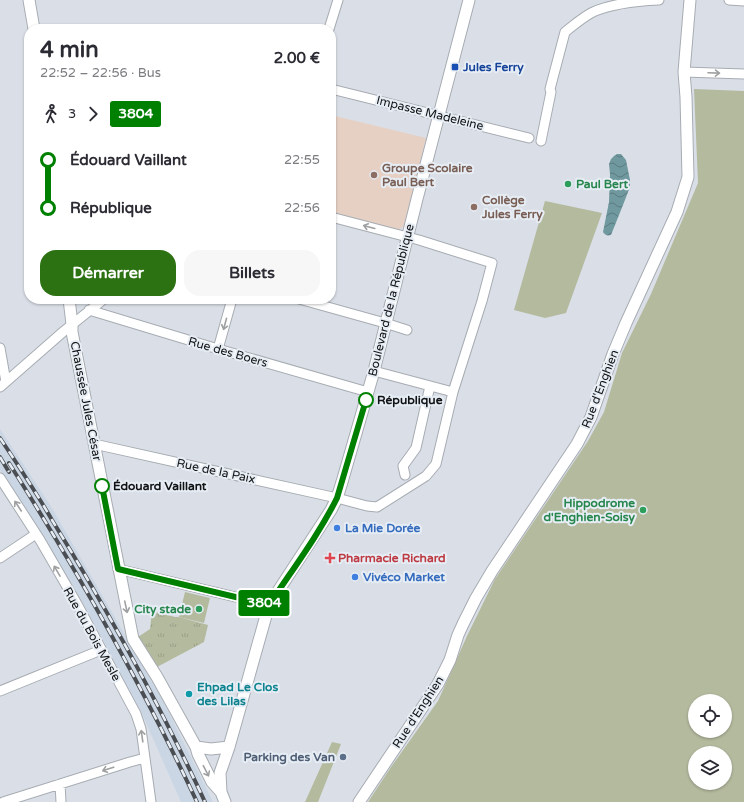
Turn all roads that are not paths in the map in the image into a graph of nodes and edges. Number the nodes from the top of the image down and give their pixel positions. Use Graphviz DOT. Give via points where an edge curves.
graph roads {
  1 [pos="29,0"];
  2 [pos="338,0"];
  3 [pos="469,0"];
  4 [pos="659,0"];
  5 [pos="690,0"];
  6 [pos="729,0"];
  7 [pos="744,1"];
  8 [pos="33,24"];
  9 [pos="331,24"];
  10 [pos="684,72"];
  11 [pos="744,74"];
  12 [pos="336,90"];
  13 [pos="439,115"];
  14 [pos="529,138"];
  15 [pos="541,141"];
  16 [pos="336,217"];
  17 [pos="407,237"];
  18 [pos="70,304"];
  19 [pos="97,304"];
  20 [pos="231,304"];
  21 [pos="317,304"];
  22 [pos="89,310"];
  23 [pos="385,323"];
  24 [pos="72,324"];
  25 [pos="407,330"];
  26 [pos="0,348"];
  27 [pos="218,349"];
  28 [pos="374,371"];
  29 [pos="3,384"];
  30 [pos="430,386"];
  31 [pos="368,392"];
  32 [pos="454,392"];
  33 [pos="94,444"];
  34 [pos="405,475"];
  35 [pos="0,478"];
  36 [pos="337,498"];
  37 [pos="36,534"];
  38 [pos="0,558"];
  39 [pos="118,569"];
  40 [pos="269,605"];
  41 [pos="101,650"];
  42 [pos="0,691"];
  43 [pos="196,747"];
  44 [pos="229,747"];
  45 [pos="146,758"];
  46 [pos="60,784"];
  47 [pos="223,797"];
  48 [pos="3,802"];
  49 [pos="61,802"];
  50 [pos="151,802"];
  51 [pos="359,802"];
  1 -- 8 [label="street"];
  2 -- 9 [label="street"];
  3 -- 13 [label="street, Boulevard de la République"];
  4 -- 15 [label="street" via="633,1 593,12 565,32 550,89"];
  5 -- 10 [label="street, Rue d'Enghien"];
  6 -- 7 [label="street"];
  10 -- 11 [label="street, one-way"];
  10 -- 51 [label="street, Rue d'Enghien" via="688,177 677,212 613,354 591,417 577,444 476,598 438,684"];
  12 -- 13 [label="street, Impasse Madeleine"];
  13 -- 14 [label="street, Impasse Madeleine"];
  13 -- 17 [label="street, Boulevard de la République"];
  17 -- 16 [label="street, one-way"];
  17 -- 23 [label="street, Boulevard de la République"];
  17 -- 32 [label="street, Rue de la Paix" via="492,263"];
  18 -- 24 [label="street, Chaussée Jules César"];
  19 -- 22 [label="street"];
  20 -- 27 [label="street, one-way"];
  21 -- 23 [label="street"];
  22 -- 24 [label="street"];
  22 -- 27 [label="street, Rue des Boers"];
  23 -- 25 [label="street"];
  23 -- 28 [label="street, Boulevard de la République"];
  24 -- 29 [label="street"];
  24 -- 33 [label="street, Chaussée Jules César"];
  26 -- 29 [label="street"];
  27 -- 31 [label="street, Rue des Boers"];
  28 -- 30 [label="street"];
  28 -- 31 [label="street, Boulevard de la République"];
  30 -- 32 [label="street"];
  30 -- 34 [label="street" via="416,448 403,466"];
  31 -- 36 [label="street, Boulevard de la République"];
  32 -- 36 [label="street, Rue de la Paix" via="436,464 426,476 377,507"];
  33 -- 36 [label="street, Rue de la Paix"];
  33 -- 39 [label="street, Chaussée Jules César"];
  37 -- 35 [label="street, Rue du Bois Mesle, one-way"];
  36 -- 40 [label="street, Boulevard de la République"];
  37 -- 38 [label="street"];
  41 -- 37 [label="street, Rue du Bois Mesle, one-way"];
  39 -- 40 [label="street"];
  39 -- 43 [label="street, Chaussée Jules César, one-way" via="133,639"];
  40 -- 44 [label="street, Boulevard de la République"];
  41 -- 42 [label="street"];
  45 -- 41 [label="street, Rue du Bois Mesle, one-way" via="136,714"];
  43 -- 44 [label="street"];
  43 -- 47 [label="street, Chaussée Jules César, one-way" via="212,782"];
  44 -- 47 [label="street, Boulevard de la République" via="220,773"];
  45 -- 46 [label="street, one-way"];
  45 -- 50 [label="street, Rue du Bois Mesle"];
  46 -- 48 [label="street"];
  46 -- 49 [label="street"];
}
